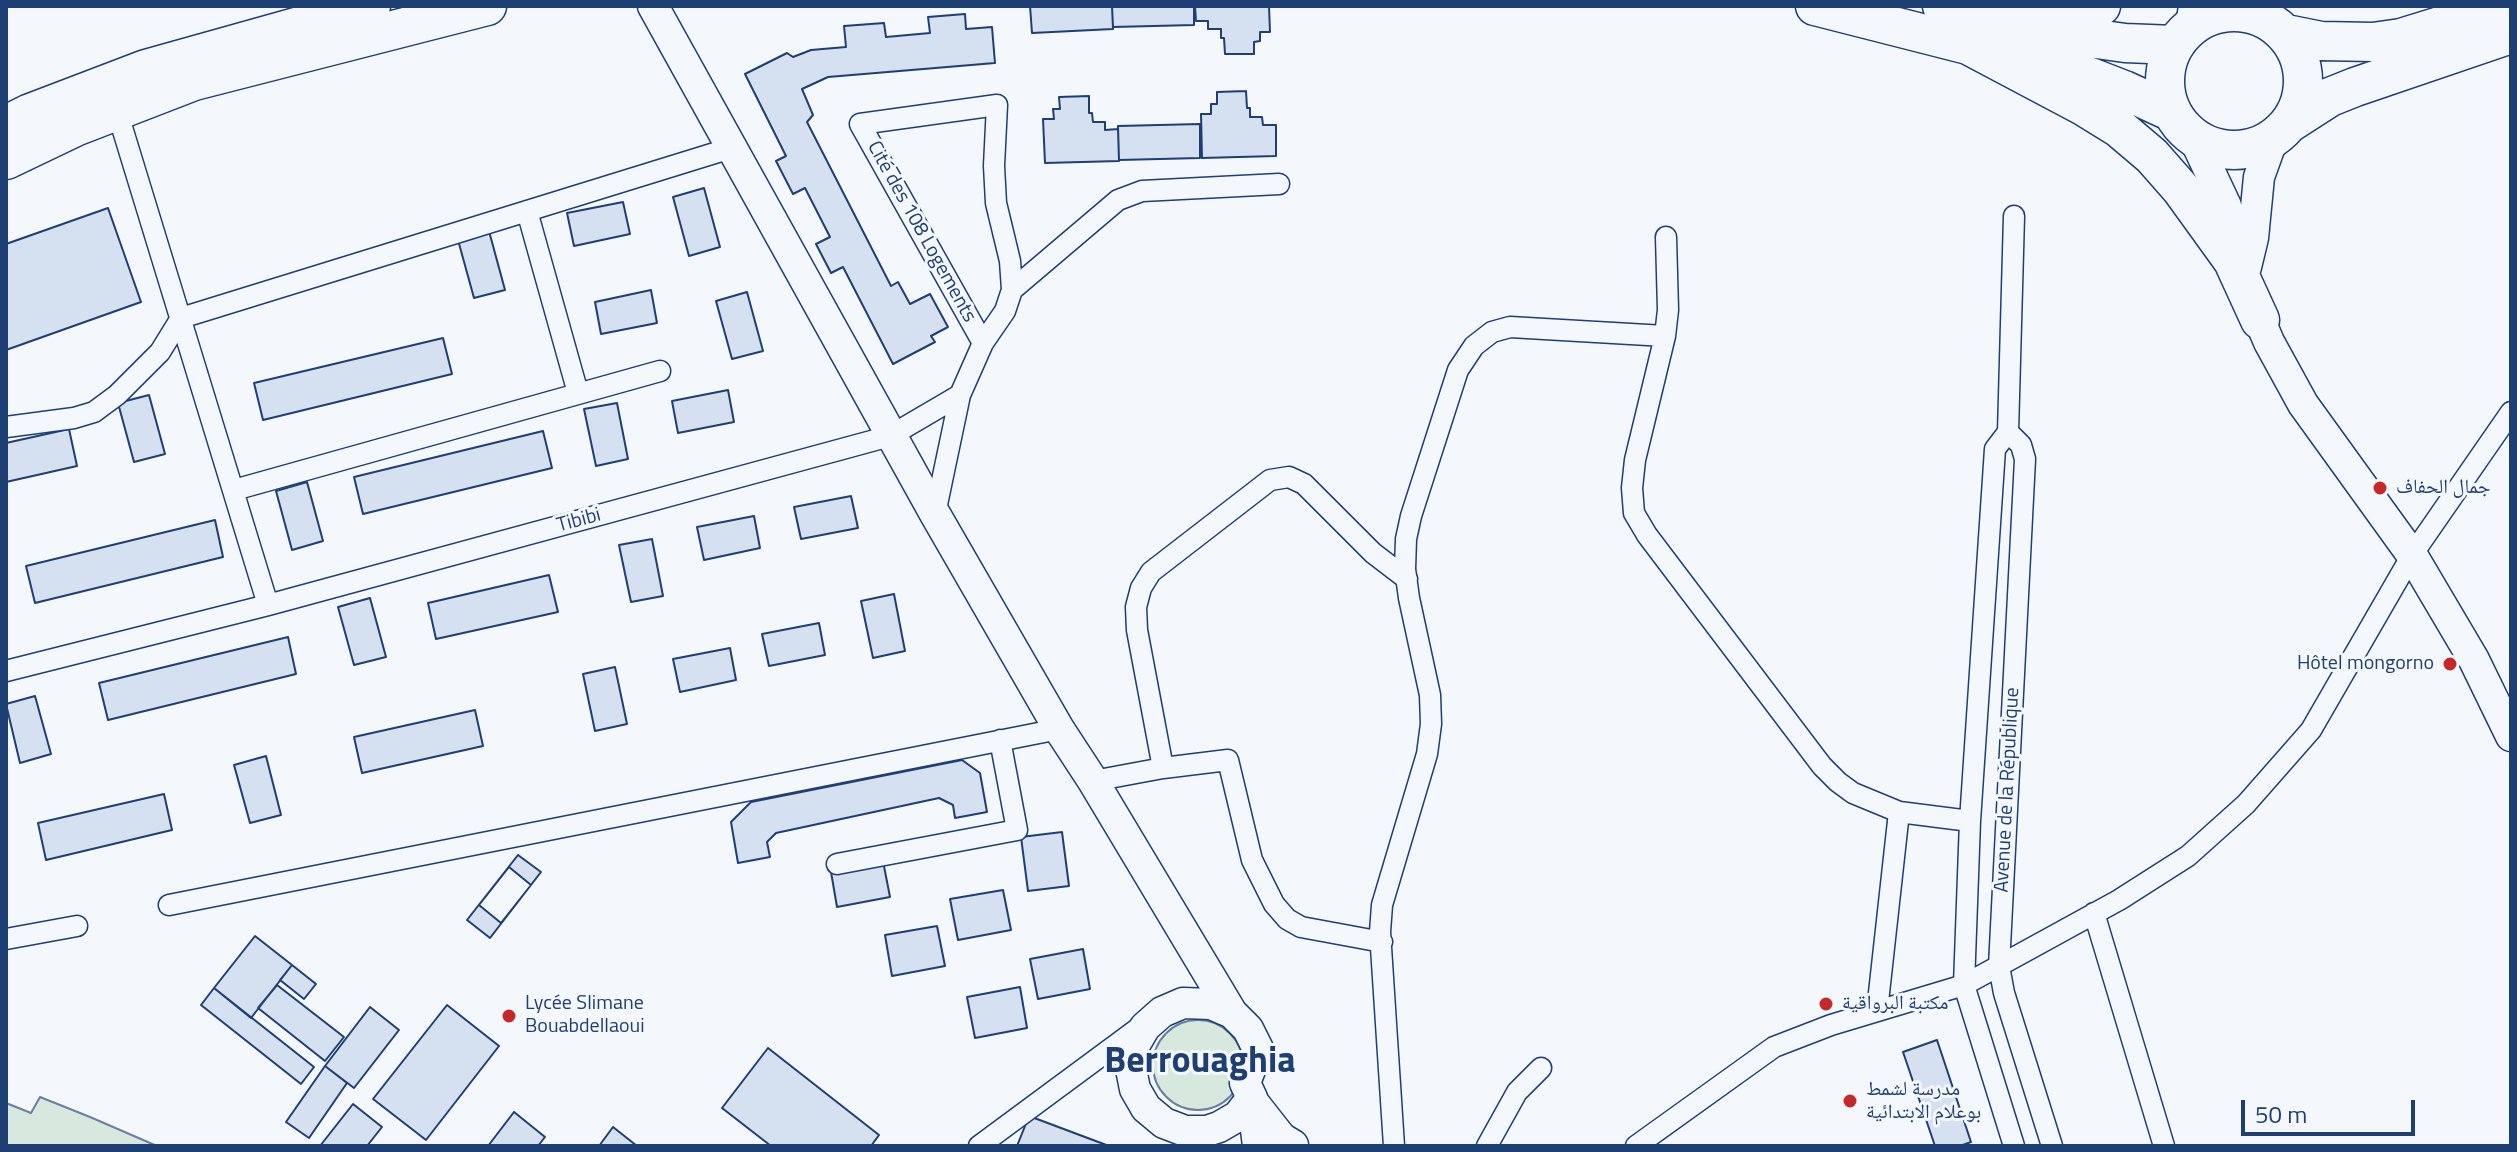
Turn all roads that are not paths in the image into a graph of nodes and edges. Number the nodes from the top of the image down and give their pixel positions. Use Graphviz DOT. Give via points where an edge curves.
graph roads {
  1 [pos="371,6"];
  2 [pos="487,6"];
  3 [pos="653,6"];
  4 [pos="1815,6"];
  5 [pos="1942,6"];
  6 [pos="2101,6"];
  7 [pos="2505,6"];
  8 [pos="2269,20"];
  9 [pos="2186,26"];
  10 [pos="1978,32"];
  11 [pos="2511,34"];
  12 [pos="117,111"];
  13 [pos="6,125"];
  14 [pos="2183,125"];
  15 [pos="2281,131"];
  16 [pos="731,148"];
  17 [pos="6,160"];
  18 [pos="1279,184"];
  19 [pos="527,211"];
  20 [pos="2014,216"];
  21 [pos="1666,237"];
  22 [pos="2243,281"];
  23 [pos="1012,290"];
  24 [pos="181,318"];
  25 [pos="2260,320"];
  26 [pos="1665,336"];
  27 [pos="983,343"];
  28 [pos="660,371"];
  29 [pos="578,393"];
  30 [pos="960,395"];
  31 [pos="2511,412"];
  32 [pos="6,427"];
  33 [pos="2008,432"];
  34 [pos="890,436"];
  35 [pos="234,490"];
  36 [pos="935,514"];
  37 [pos="2412,555"];
  38 [pos="1407,579"];
  39 [pos="268,605"];
  40 [pos="6,671"];
  41 [pos="2499,687"];
  42 [pos="1059,729"];
  43 [pos="2511,736"];
  44 [pos="1000,740"];
  45 [pos="1163,768"];
  46 [pos="1093,781"];
  47 [pos="1899,812"];
  48 [pos="1970,821"];
  49 [pos="837,864"];
  50 [pos="169,905"];
  51 [pos="2094,913"];
  52 [pos="77,926"];
  53 [pos="6,939"];
  54 [pos="1382,942"];
  55 [pos="1999,966"];
  56 [pos="1964,985"];
  57 [pos="1877,1011"];
  58 [pos="1162,1012"];
  59 [pos="1232,1013"];
  60 [pos="1541,1068"];
  61 [pos="1248,1090"];
  62 [pos="2046,1143"];
  63 [pos="979,1146"];
  64 [pos="1258,1146"];
  65 [pos="1279,1146"];
  66 [pos="1293,1146"];
  67 [pos="1394,1146"];
  68 [pos="1487,1146"];
  69 [pos="1636,1146"];
  70 [pos="2014,1146"];
  71 [pos="2164,1146"];
  1 -- 13 [label="highway" via="146,69"];
  2 -- 12 [label="highway" via="194,81"];
  3 -- 16 [label="street"];
  4 -- 10 [label="highway"];
  5 -- 10 [label="highway"];
  6 -- 10 [label="highway"];
  7 -- 8 [label="highway" via="2373,42 2321,41"];
  8 -- 9 [label="highway" via="2241,11 2215,13"];
  8 -- 15 [label="highway" via="2298,55 2304,79 2300,103"];
  9 -- 10 [label="highway" via="2098,40"];
  9 -- 14 [label="highway" via="2164,78 2166,96"];
  10 -- 14 [label="highway" via="2113,85"];
  10 -- 25 [label="highway" via="2152,156 2233,261"];
  11 -- 15 [label="highway" via="2330,97"];
  12 -- 17 [label="highway"];
  12 -- 24 [label="street"];
  14 -- 15 [label="highway" via="2213,148 2234,151 2254,148"];
  14 -- 22 [label="street" via="2226,206"];
  15 -- 22 [label="street" via="2259,177"];
  16 -- 19 [label="street"];
  16 -- 34 [label="street"];
  18 -- 23 [label="street" via="1142,191 1118,200"];
  19 -- 24 [label="street"];
  19 -- 29 [label="street"];
  20 -- 33 [label="street, Avenue de la République"];
  21 -- 26 [label="street"];
  22 -- 25 [label="street"];
  23 -- 27 [label="street, Cité des 108 Logements"];
  23 -- 27 [label="street, Cité des 108 Logements" via="996,203 997,105 860,124"];
  24 -- 32 [label="street" via="160,352 94,412"];
  24 -- 35 [label="street"];
  25 -- 37 [label="street" via="2303,404"];
  26 -- 38 [label="street" via="1510,327 1474,346 1458,370 1411,516"];
  26 -- 47 [label="street" via="1635,460 1634,513 1822,766 1853,793"];
  27 -- 30 [label="street, Cité des 108 Logements"];
  28 -- 29 [label="street"];
  29 -- 35 [label="street"];
  30 -- 34 [label="street"];
  30 -- 36 [label="street, Cité des 108 Logements"];
  31 -- 37 [label="street"];
  33 -- 48 [label="street, Avenue de la République" via="1995,449"];
  33 -- 55 [label="street, Avenue de la République" via="2021,445 2025,459"];
  34 -- 36 [label="street"];
  34 -- 39 [label="street, Tibibi"];
  35 -- 39 [label="street"];
  36 -- 42 [label="street"];
  37 -- 41 [label="street"];
  37 -- 51 [label="street" via="2311,730 2265,783 2188,856"];
  38 -- 45 [label="street" via="1304,484 1289,477 1270,480 1258,489 1151,572 1141,588 1137,630"];
  38 -- 54 [label="street" via="1431,724 1382,905"];
  39 -- 40 [label="street, Tibibi"];
  41 -- 43 [label="street"];
  42 -- 44 [label="street"];
  42 -- 46 [label="street"];
  44 -- 49 [label="street" via="1017,830"];
  44 -- 50 [label="street"];
  45 -- 46 [label="street"];
  45 -- 54 [label="street" via="1228,760 1252,860 1274,904 1301,927"];
  46 -- 59 [label="street"];
  47 -- 48 [label="street"];
  47 -- 57 [label="street"];
  48 -- 56 [label="street, Avenue de la République"];
  51 -- 55 [label="street"];
  51 -- 71 [label="street"];
  52 -- 53 [label="street"];
  54 -- 67 [label="street"];
  55 -- 56 [label="street"];
  55 -- 62 [label="street, Avenue de la République"];
  56 -- 57 [label="street"];
  56 -- 70 [label="street, Avenue de la République"];
  57 -- 69 [label="street" via="1774,1047"];
  58 -- 59 [label="street" via="1183,1003 1211,1004"];
  58 -- 61 [label="street" via="1134,1046 1131,1069 1146,1108 1174,1127 1207,1131 1238,1116"];
  58 -- 63 [label="street"];
  59 -- 61 [label="street" via="1258,1049"];
  60 -- 68 [label="street" via="1517,1092"];
  61 -- 64 [label="street"];
  61 -- 66 [label="street"];
  65 -- 66 [label="street" via="1283,1139"];
}
